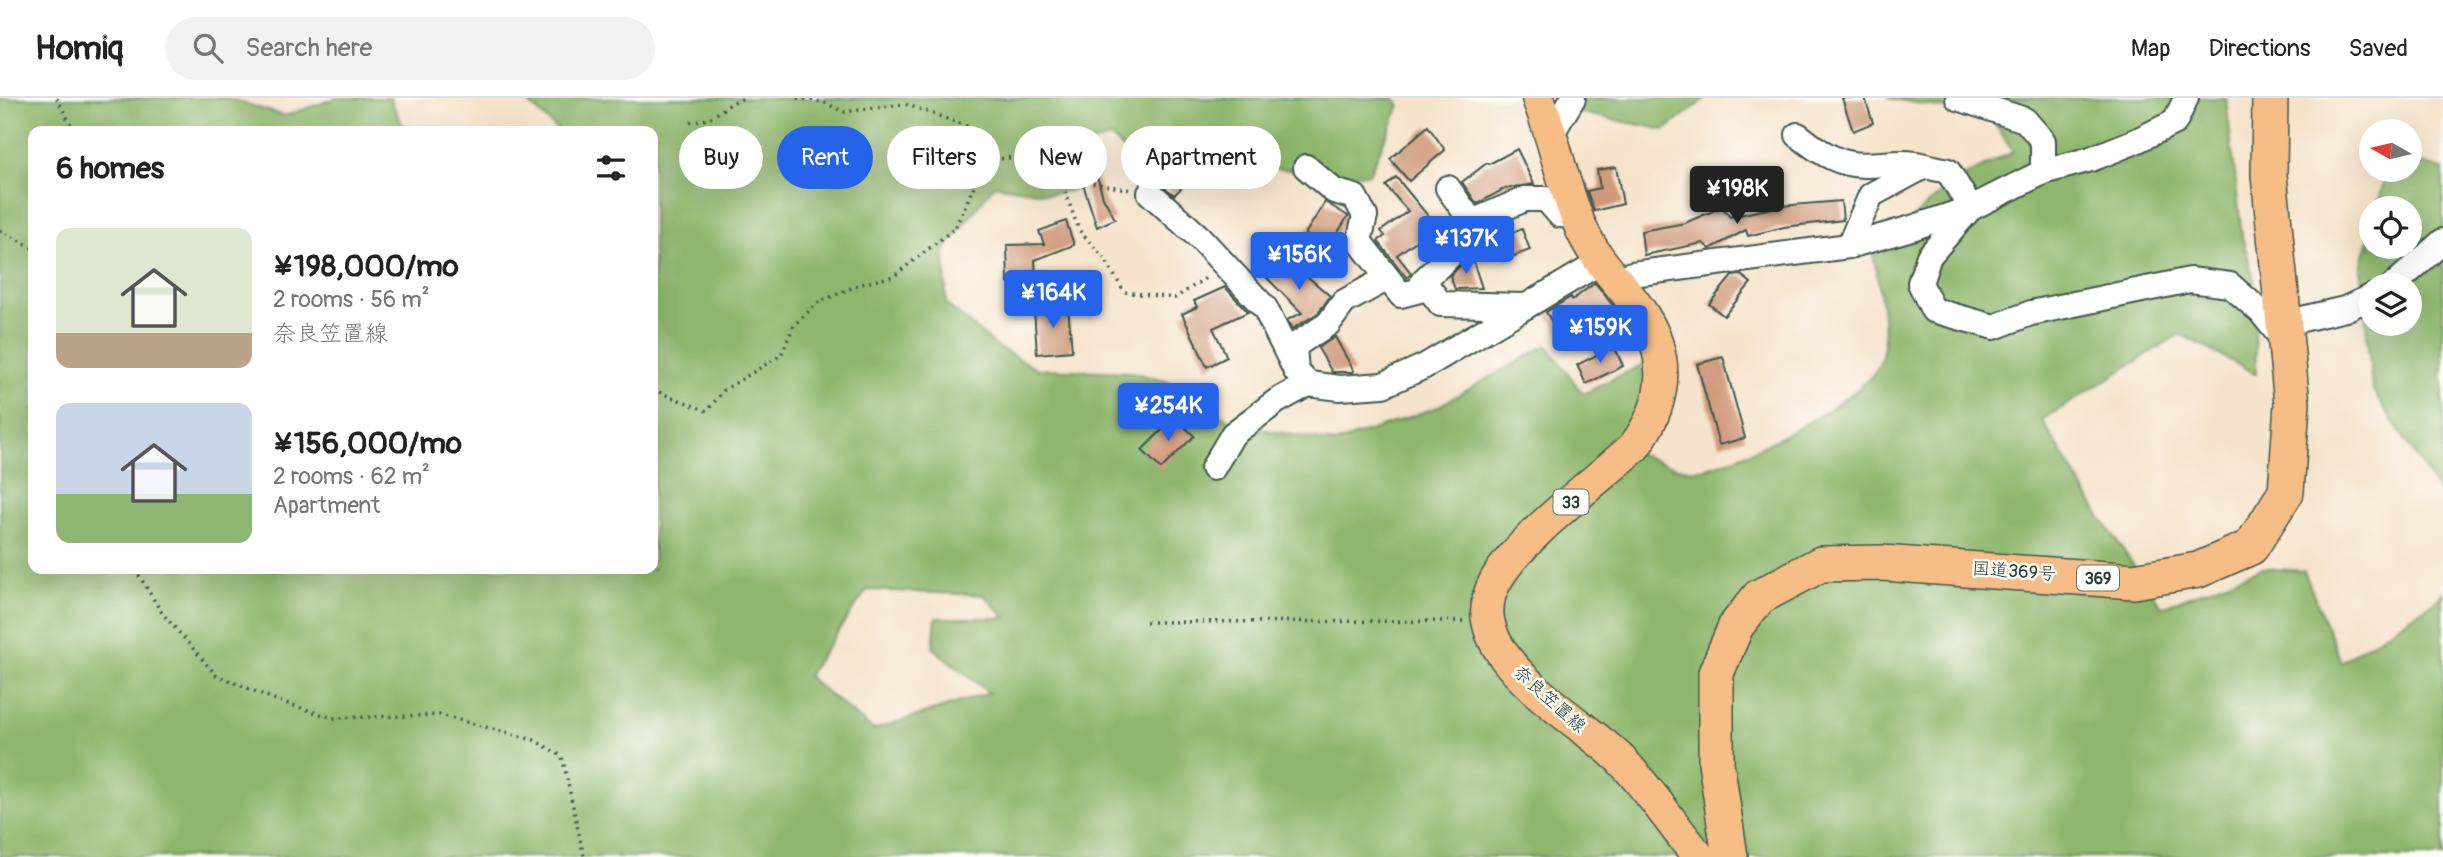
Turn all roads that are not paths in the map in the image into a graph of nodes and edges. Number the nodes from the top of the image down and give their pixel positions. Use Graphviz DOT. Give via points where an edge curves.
graph roads {
  1 [pos="1538,98"];
  2 [pos="1573,98"];
  3 [pos="1958,98"];
  4 [pos="2186,98"];
  5 [pos="2270,98"];
  6 [pos="1552,133"];
  7 [pos="1798,135"];
  8 [pos="1925,166"];
  9 [pos="1306,167"];
  10 [pos="2043,173"];
  11 [pos="1448,188"];
  12 [pos="1150,194"];
  13 [pos="1971,208"];
  14 [pos="1576,216"];
  15 [pos="1472,222"];
  16 [pos="2443,241"];
  17 [pos="1849,246"];
  18 [pos="1606,271"];
  19 [pos="2407,273"];
  20 [pos="1386,279"];
  21 [pos="1428,288"];
  22 [pos="2359,303"];
  23 [pos="1527,306"];
  24 [pos="2285,332"];
  25 [pos="1303,377"];
  26 [pos="1213,468"];
  27 [pos="1699,857"];
  28 [pos="1730,857"];
  1 -- 6 [label="main road, 33"];
  2 -- 6 [label="street"];
  3 -- 10 [label="street" via="2025,120 2043,141"];
  4 -- 10 [label="street" via="2175,122 2091,159"];
  5 -- 24 [label="highway, 国道369号 / 369" via="2269,175"];
  6 -- 14 [label="main road, 33"];
  7 -- 8 [label="street" via="1818,151 1849,164 1908,161"];
  8 -- 13 [label="street" via="1948,170"];
  8 -- 17 [label="street" via="1871,195"];
  9 -- 20 [label="street" via="1334,191 1355,197 1365,216 1359,241"];
  10 -- 13 [label="street"];
  11 -- 15 [label="street"];
  12 -- 25 [label="street" via="1265,308"];
  13 -- 17 [label="street"];
  13 -- 24 [label="street" via="1929,256 1920,283 1933,310 1994,327 2031,313 2190,281 2230,285"];
  14 -- 15 [label="street" via="1560,215 1546,200 1525,199"];
  14 -- 18 [label="main road, 33"];
  15 -- 21 [label="street" via="1460,246 1423,281"];
  16 -- 19 [label="street"];
  17 -- 18 [label="street" via="1632,274"];
  18 -- 23 [label="street"];
  18 -- 27 [label="main road, 奈良笠置線 / 33" via="1644,316 1655,338 1660,359 1658,405 1634,447 1526,545 1495,581 1487,613 1490,628 1516,672 1622,760"];
  20 -- 21 [label="street" via="1401,295"];
  20 -- 25 [label="street" via="1344,302 1328,324 1294,346"];
  21 -- 23 [label="street" via="1441,304"];
  22 -- 24 [label="street"];
  23 -- 25 [label="street" via="1425,366 1383,384 1340,388"];
  24 -- 28 [label="highway, 国道369号 / 369" via="2292,404 2287,492 2251,547 2198,570 2134,581 1882,563 1821,564 1759,597 1736,626 1716,673 1716,762"];
  25 -- 26 [label="street" via="1233,434"];
}
